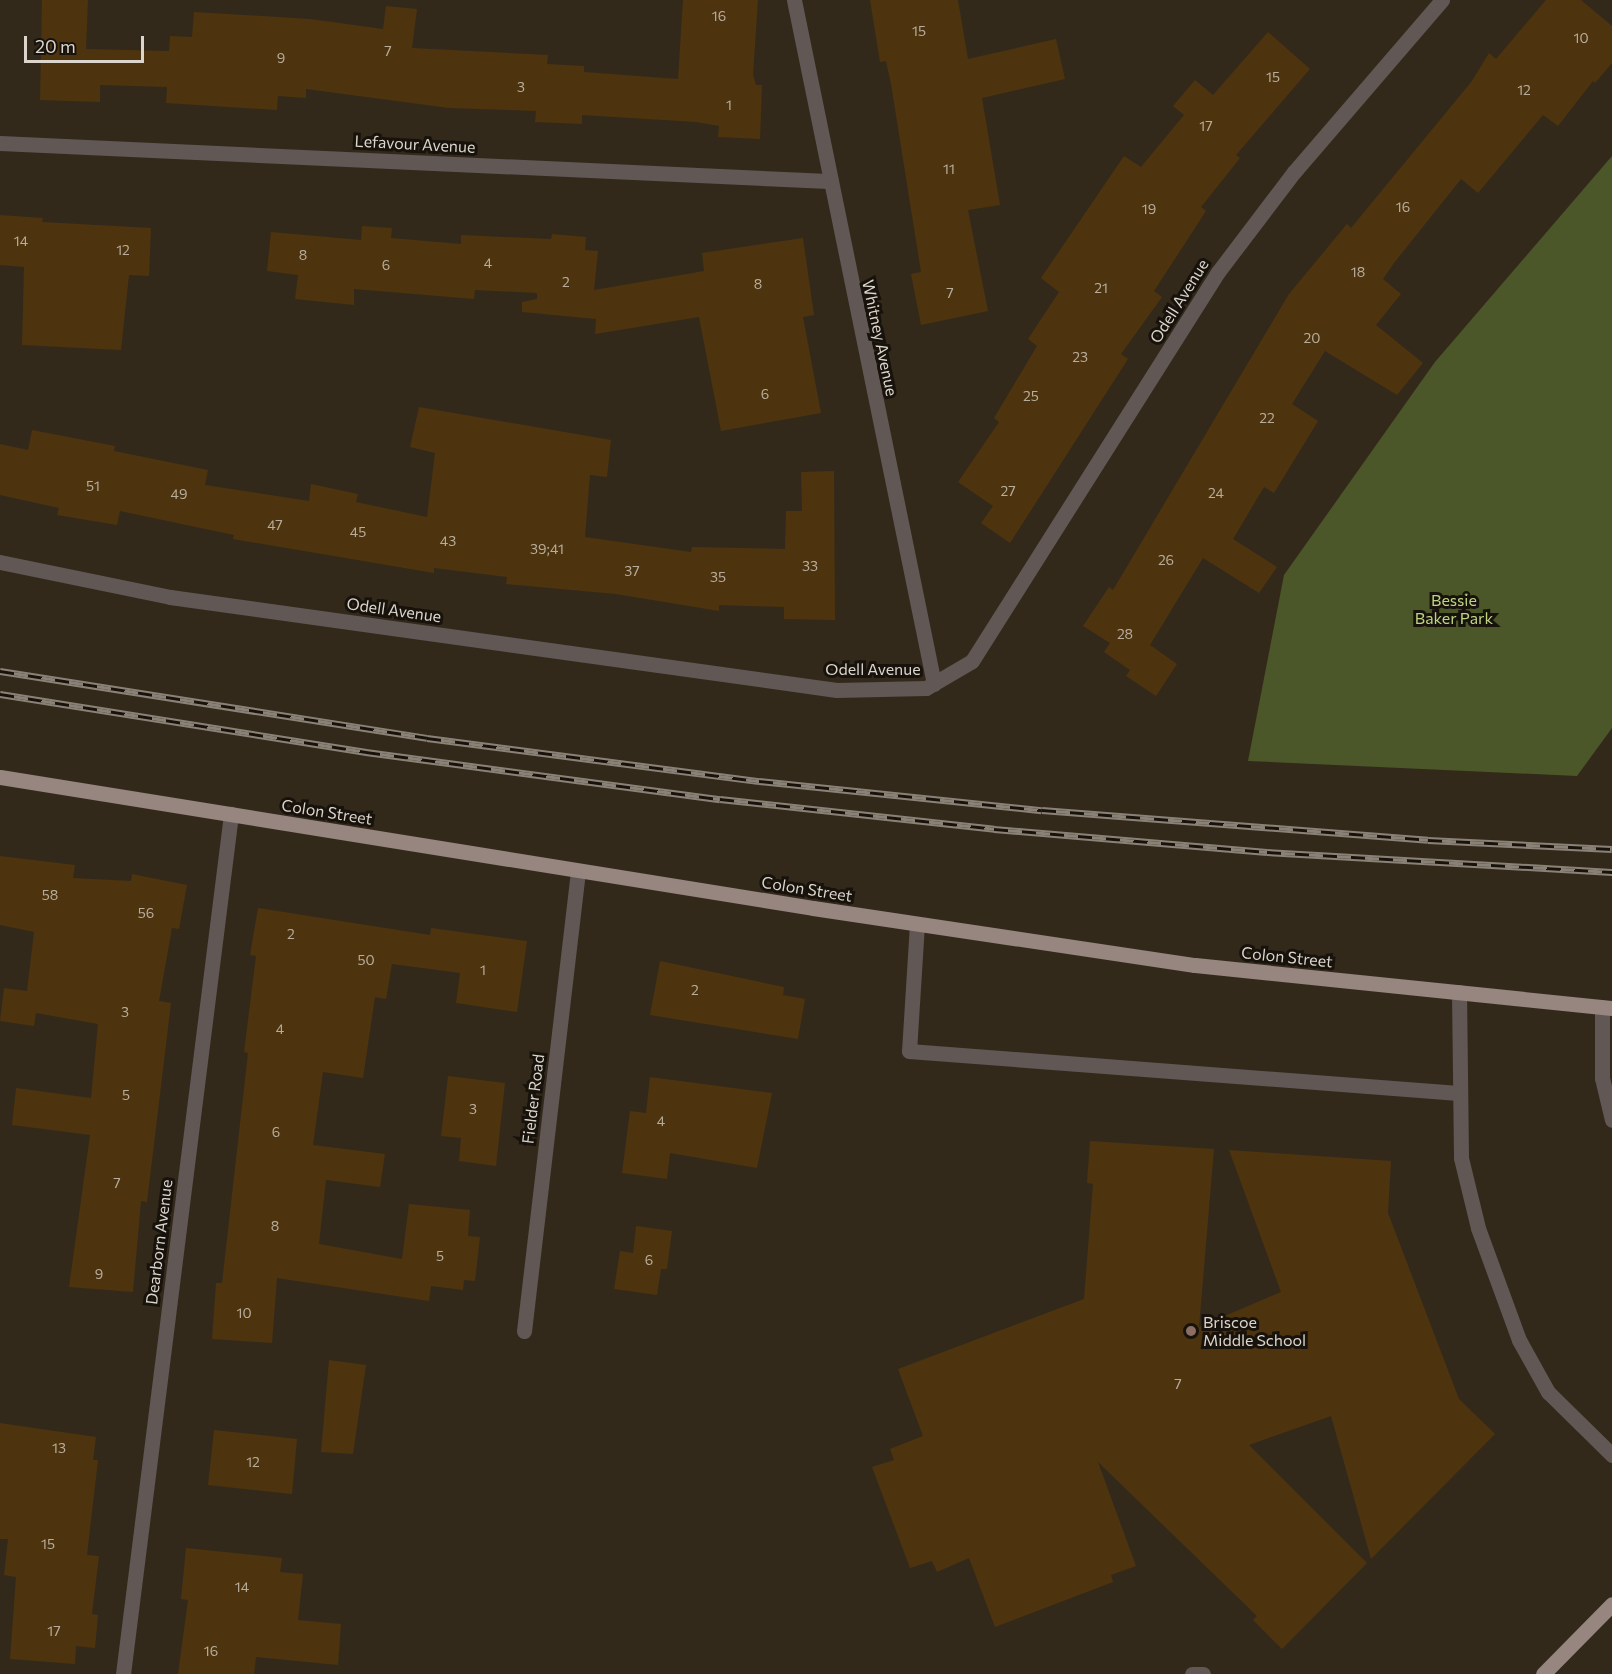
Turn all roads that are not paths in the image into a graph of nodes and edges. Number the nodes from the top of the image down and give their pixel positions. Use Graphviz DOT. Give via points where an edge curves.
graph roads {
  1 [pos="794,0"];
  2 [pos="1442,0"];
  3 [pos="0,143"];
  4 [pos="828,181"];
  5 [pos="0,562"];
  6 [pos="934,684"];
  7 [pos="0,777"];
  8 [pos="231,814"];
  9 [pos="578,871"];
  10 [pos="917,924"];
  11 [pos="1459,992"];
  12 [pos="1607,1008"];
  13 [pos="1458,1093"];
  14 [pos="1612,1120"];
  15 [pos="524,1331"];
  16 [pos="1612,1455"];
  17 [pos="1612,1604"];
  18 [pos="123,1674"];
  19 [pos="1192,1674"];
  20 [pos="1203,1674"];
  21 [pos="1543,1674"];
  1 -- 4 [label="street, Whitney Avenue"];
  2 -- 6 [label="street, Odell Avenue" via="1294,172 1218,272 972,661"];
  3 -- 4 [label="street, Lefavour Avenue"];
  4 -- 6 [label="street, Whitney Avenue"];
  5 -- 6 [label="street, Odell Avenue" via="170,597 837,690 926,688"];
  7 -- 8 [label="main road, Colon Street"];
  8 -- 9 [label="main road, Colon Street"];
  8 -- 18 [label="street, Dearborn Avenue"];
  9 -- 10 [label="main road, Colon Street"];
  9 -- 15 [label="street, Fielder Road"];
  10 -- 11 [label="main road, Colon Street" via="1195,965"];
  10 -- 13 [label="street" via="909,1051"];
  11 -- 12 [label="main road, Colon Street"];
  11 -- 13 [label="street"];
  12 -- 14 [label="street" via="1602,1078"];
  13 -- 16 [label="street" via="1463,1168 1478,1228 1519,1340 1548,1392"];
  17 -- 21 [label="main road"];
  19 -- 20 [label="street"];
}
